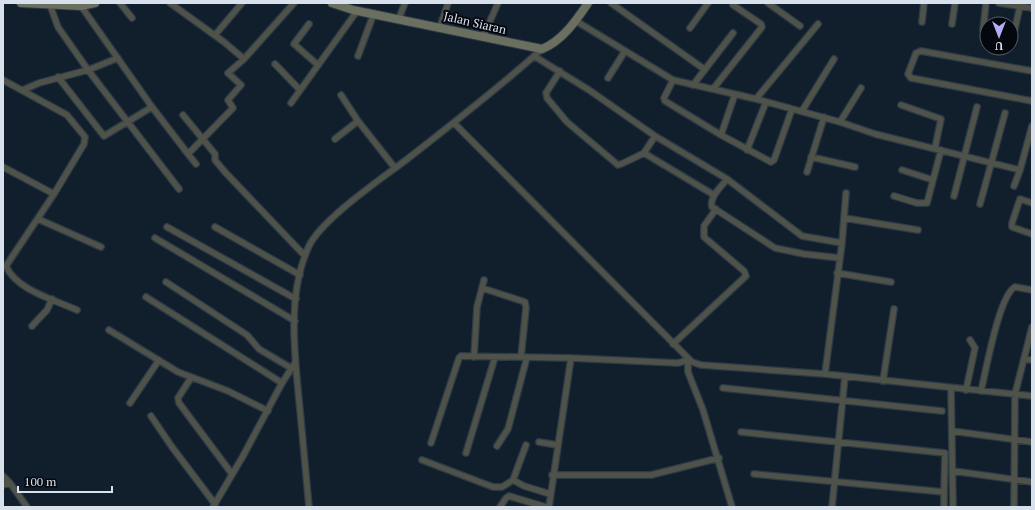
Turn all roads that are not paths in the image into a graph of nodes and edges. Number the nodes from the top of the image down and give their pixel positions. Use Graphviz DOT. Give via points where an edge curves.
graph roads {
  1 [pos="21,3"];
  2 [pos="95,3"];
  3 [pos="120,3"];
  4 [pos="170,3"];
  5 [pos="242,3"];
  6 [pos="294,3"];
  7 [pos="332,3"];
  8 [pos="405,3"];
  9 [pos="448,3"];
  10 [pos="498,3"];
  11 [pos="588,3"];
  12 [pos="611,3"];
  13 [pos="708,3"];
  14 [pos="768,3"];
  15 [pos="924,3"];
  16 [pos="955,3"];
  17 [pos="986,3"];
  18 [pos="999,3"];
  19 [pos="50,5"];
  20 [pos="84,5"];
  21 [pos="733,5"];
  22 [pos="1020,6"];
  23 [pos="355,8"];
  24 [pos="1032,8"];
  25 [pos="374,13"];
  26 [pos="985,16"];
  27 [pos="1018,16"];
  28 [pos="132,18"];
  29 [pos="399,18"];
  30 [pos="576,21"];
  31 [pos="922,22"];
  32 [pos="309,24"];
  33 [pos="818,24"];
  34 [pos="952,24"];
  35 [pos="800,26"];
  36 [pos="440,27"];
  37 [pos="690,28"];
  38 [pos="733,33"];
  39 [pos="215,35"];
  40 [pos="483,37"];
  41 [pos="542,49"];
  42 [pos="625,51"];
  43 [pos="358,56"];
  44 [pos="534,56"];
  45 [pos="118,58"];
  46 [pos="244,59"];
  47 [pos="834,59"];
  48 [pos="275,64"];
  49 [pos="318,64"];
  50 [pos="704,69"];
  51 [pos="88,70"];
  52 [pos="560,71"];
  53 [pos="1032,71"];
  54 [pos="58,77"];
  55 [pos="608,78"];
  56 [pos="3,80"];
  57 [pos="673,80"];
  58 [pos="693,85"];
  59 [pos="861,88"];
  60 [pos="713,89"];
  61 [pos="23,90"];
  62 [pos="300,90"];
  63 [pos="736,94"];
  64 [pos="341,95"];
  65 [pos="756,99"];
  66 [pos="1032,101"];
  67 [pos="766,102"];
  68 [pos="291,103"];
  69 [pos="901,105"];
  70 [pos="152,107"];
  71 [pos="976,107"];
  72 [pos="792,109"];
  73 [pos="802,111"];
  74 [pos="1005,113"];
  75 [pos="183,115"];
  76 [pos="824,118"];
  77 [pos="126,121"];
  78 [pos="358,122"];
  79 [pos="840,122"];
  80 [pos="454,123"];
  81 [pos="1032,126"];
  82 [pos="721,135"];
  83 [pos="655,136"];
  84 [pos="334,139"];
  85 [pos="203,140"];
  86 [pos="938,149"];
  87 [pos="747,150"];
  88 [pos="644,153"];
  89 [pos="1026,153"];
  90 [pos="188,154"];
  91 [pos="963,155"];
  92 [pos="1032,155"];
  93 [pos="811,157"];
  94 [pos="991,162"];
  95 [pos="196,164"];
  96 [pos="3,167"];
  97 [pos="855,167"];
  98 [pos="395,168"];
  99 [pos="902,170"];
  100 [pos="1020,170"];
  101 [pos="807,172"];
  102 [pos="727,179"];
  103 [pos="932,180"];
  104 [pos="1014,186"];
  105 [pos="179,189"];
  106 [pos="846,193"];
  107 [pos="54,194"];
  108 [pos="714,195"];
  109 [pos="894,196"];
  110 [pos="954,196"];
  111 [pos="1032,202"];
  112 [pos="980,204"];
  113 [pos="716,209"];
  114 [pos="844,218"];
  115 [pos="38,219"];
  116 [pos="167,227"];
  117 [pos="215,227"];
  118 [pos="918,230"];
  119 [pos="1032,234"];
  120 [pos="155,238"];
  121 [pos="842,243"];
  122 [pos="101,247"];
  123 [pos="305,256"];
  124 [pos="840,258"];
  125 [pos="4,265"];
  126 [pos="837,274"];
  127 [pos="300,275"];
  128 [pos="484,280"];
  129 [pos="166,282"];
  130 [pos="891,282"];
  131 [pos="482,288"];
  132 [pos="1032,290"];
  133 [pos="146,297"];
  134 [pos="296,299"];
  135 [pos="52,300"];
  136 [pos="894,309"];
  137 [pos="77,310"];
  138 [pos="295,321"];
  139 [pos="32,326"];
  140 [pos="1032,327"];
  141 [pos="109,330"];
  142 [pos="970,340"];
  143 [pos="673,344"];
  144 [pos="474,357"];
  145 [pos="495,357"];
  146 [pos="524,357"];
  147 [pos="571,358"];
  148 [pos="1024,359"];
  149 [pos="159,360"];
  150 [pos="689,360"];
  151 [pos="1032,360"];
  152 [pos="295,363"];
  153 [pos="291,368"];
  154 [pos="825,374"];
  155 [pos="845,376"];
  156 [pos="191,378"];
  157 [pos="883,381"];
  158 [pos="282,383"];
  159 [pos="723,388"];
  160 [pos="951,388"];
  161 [pos="966,390"];
  162 [pos="982,391"];
  163 [pos="1015,394"];
  164 [pos="1032,396"];
  165 [pos="843,400"];
  166 [pos="130,403"];
  167 [pos="268,411"];
  168 [pos="942,411"];
  169 [pos="151,416"];
  170 [pos="952,431"];
  171 [pos="740,432"];
  172 [pos="1013,439"];
  173 [pos="539,442"];
  174 [pos="1032,442"];
  175 [pos="431,443"];
  176 [pos="838,443"];
  177 [pos="526,445"];
  178 [pos="557,445"];
  179 [pos="497,446"];
  180 [pos="466,453"];
  181 [pos="719,458"];
  182 [pos="422,460"];
  183 [pos="953,471"];
  184 [pos="232,474"];
  185 [pos="754,474"];
  186 [pos="552,475"];
  187 [pos="3,476"];
  188 [pos="1014,479"];
  189 [pos="513,480"];
  190 [pos="1032,482"];
  191 [pos="10,483"];
  192 [pos="834,483"];
  193 [pos="3,485"];
  194 [pos="944,492"];
  195 [pos="550,494"];
  196 [pos="214,506"];
  197 [pos="27,507"];
  198 [pos="309,507"];
  199 [pos="500,507"];
  200 [pos="548,507"];
  201 [pos="732,507"];
  202 [pos="832,507"];
  203 [pos="944,507"];
  204 [pos="953,507"];
  205 [pos="1014,507"];
  1 -- 19 [label="street"];
  2 -- 20 [label="street"];
  3 -- 28 [label="street"];
  4 -- 39 [label="street"];
  5 -- 39 [label="street"];
  6 -- 46 [label="street"];
  7 -- 23 [label="street, Jalan Siaran"];
  8 -- 29 [label="street"];
  9 -- 36 [label="street"];
  10 -- 40 [label="street"];
  11 -- 30 [label="street"];
  12 -- 50 [label="street"];
  13 -- 37 [label="street"];
  14 -- 35 [label="street"];
  15 -- 31 [label="street"];
  16 -- 34 [label="street"];
  17 -- 26 [label="street"];
  18 -- 22 [label="street"];
  19 -- 20 [label="street"];
  19 -- 51 [label="street" via="58,27"];
  20 -- 45 [label="street"];
  21 -- 60 [label="street" via="762,27"];
  22 -- 24 [label="street"];
  22 -- 27 [label="street"];
  23 -- 25 [label="street, Jalan Siaran"];
  23 -- 49 [label="street"];
  25 -- 29 [label="street, Jalan Siaran"];
  25 -- 43 [label="street"];
  29 -- 36 [label="street, Jalan Siaran"];
  30 -- 41 [label="street" via="552,45"];
  30 -- 42 [label="street"];
  32 -- 49 [label="street" via="294,44"];
  33 -- 65 [label="street"];
  36 -- 40 [label="street, Jalan Siaran"];
  38 -- 50 [label="street"];
  39 -- 46 [label="street"];
  40 -- 41 [label="street, Jalan Siaran"];
  41 -- 44 [label="street"];
  42 -- 55 [label="street"];
  42 -- 57 [label="street"];
  44 -- 52 [label="street"];
  44 -- 80 [label="street"];
  45 -- 51 [label="street"];
  45 -- 70 [label="street"];
  46 -- 85 [label="street" via="228,73 241,85 228,100 233,108"];
  47 -- 73 [label="street"];
  48 -- 62 [label="street"];
  49 -- 62 [label="street"];
  50 -- 58 [label="street"];
  51 -- 54 [label="street"];
  51 -- 77 [label="street"];
  52 -- 83 [label="street"];
  52 -- 88 [label="street" via="546,95 567,122 618,165"];
  53 -- 66 [label="street" via="921,51 916,53 908,74 911,78"];
  54 -- 61 [label="street"];
  54 -- 77 [label="street" via="104,136"];
  56 -- 61 [label="street"];
  57 -- 58 [label="street"];
  57 -- 82 [label="street" via="664,100"];
  58 -- 60 [label="street"];
  59 -- 79 [label="street"];
  60 -- 63 [label="street"];
  61 -- 107 [label="street" via="67,115 84,137 84,144"];
  62 -- 68 [label="street"];
  63 -- 65 [label="street"];
  63 -- 82 [label="street"];
  64 -- 78 [label="street"];
  65 -- 67 [label="street"];
  67 -- 72 [label="street"];
  67 -- 87 [label="street"];
  69 -- 86 [label="street" via="941,119"];
  70 -- 77 [label="street"];
  70 -- 90 [label="street"];
  71 -- 91 [label="street"];
  72 -- 73 [label="street"];
  72 -- 87 [label="street" via="773,162"];
  73 -- 76 [label="street"];
  74 -- 94 [label="street"];
  75 -- 85 [label="street"];
  76 -- 79 [label="street"];
  76 -- 93 [label="street"];
  77 -- 105 [label="street"];
  78 -- 84 [label="street"];
  78 -- 98 [label="street"];
  79 -- 86 [label="street" via="875,134"];
  80 -- 98 [label="street"];
  80 -- 143 [label="street"];
  81 -- 89 [label="street"];
  82 -- 87 [label="street"];
  83 -- 88 [label="street"];
  83 -- 102 [label="street"];
  85 -- 90 [label="street"];
  85 -- 123 [label="street" via="215,154 215,160 224,171"];
  86 -- 91 [label="street"];
  86 -- 103 [label="street"];
  88 -- 108 [label="street"];
  89 -- 92 [label="street"];
  89 -- 100 [label="street"];
  90 -- 95 [label="street"];
  91 -- 94 [label="street"];
  91 -- 110 [label="street"];
  93 -- 97 [label="street"];
  93 -- 101 [label="street"];
  94 -- 100 [label="street"];
  94 -- 112 [label="street"];
  96 -- 107 [label="street"];
  98 -- 123 [label="street" via="348,204 318,233"];
  99 -- 103 [label="street"];
  100 -- 104 [label="street"];
  102 -- 108 [label="street"];
  102 -- 121 [label="street" via="802,236"];
  103 -- 109 [label="street" via="925,204"];
  106 -- 114 [label="street"];
  107 -- 115 [label="street"];
  108 -- 113 [label="street" via="711,204"];
  111 -- 119 [label="street" via="1020,199 1012,223 1015,229"];
  113 -- 124 [label="street" via="775,248"];
  113 -- 143 [label="street" via="704,226 704,237 744,271 746,276"];
  114 -- 118 [label="street"];
  114 -- 121 [label="street"];
  115 -- 122 [label="street"];
  115 -- 125 [label="street"];
  116 -- 134 [label="street"];
  117 -- 127 [label="street"];
  120 -- 138 [label="street"];
  121 -- 124 [label="street"];
  123 -- 127 [label="street"];
  124 -- 126 [label="street"];
  125 -- 135 [label="street" via="13,278"];
  126 -- 130 [label="street"];
  126 -- 154 [label="street"];
  127 -- 134 [label="street"];
  128 -- 131 [label="street"];
  129 -- 153 [label="street" via="248,335 259,349"];
  131 -- 144 [label="street" via="477,307"];
  131 -- 146 [label="street" via="525,302"];
  132 -- 162 [label="street" via="1015,287 1008,292 1000,312"];
  133 -- 158 [label="street"];
  134 -- 138 [label="street"];
  135 -- 137 [label="street"];
  135 -- 139 [label="street" via="47,310"];
  136 -- 157 [label="street"];
  138 -- 152 [label="street"];
  140 -- 148 [label="street"];
  141 -- 149 [label="street"];
  142 -- 161 [label="street" via="975,348"];
  143 -- 150 [label="street"];
  144 -- 145 [label="street"];
  144 -- 175 [label="street" via="459,358"];
  145 -- 146 [label="street"];
  145 -- 180 [label="street"];
  146 -- 147 [label="street"];
  146 -- 179 [label="street" via="508,430"];
  147 -- 150 [label="street" via="678,363"];
  147 -- 178 [label="street"];
  148 -- 151 [label="street"];
  148 -- 163 [label="street"];
  149 -- 156 [label="street"];
  149 -- 166 [label="street"];
  150 -- 154 [label="street" via="701,365"];
  150 -- 181 [label="street" via="688,372"];
  152 -- 153 [label="street"];
  152 -- 198 [label="street"];
  153 -- 158 [label="street"];
  154 -- 155 [label="street"];
  155 -- 157 [label="street"];
  155 -- 165 [label="street"];
  156 -- 167 [label="street" via="228,391"];
  156 -- 184 [label="street" via="178,398 179,403"];
  157 -- 160 [label="street"];
  158 -- 167 [label="street"];
  159 -- 165 [label="street"];
  160 -- 161 [label="street"];
  160 -- 170 [label="street"];
  161 -- 162 [label="street"];
  162 -- 163 [label="street"];
  163 -- 164 [label="street"];
  163 -- 172 [label="street"];
  165 -- 168 [label="street"];
  165 -- 176 [label="street"];
  167 -- 184 [label="street"];
  169 -- 196 [label="street"];
  170 -- 172 [label="street"];
  170 -- 183 [label="street"];
  171 -- 176 [label="street"];
  172 -- 174 [label="street"];
  172 -- 188 [label="street"];
  173 -- 178 [label="street"];
  176 -- 192 [label="street"];
  176 -- 194 [label="street" via="944,452"];
  177 -- 189 [label="street"];
  178 -- 186 [label="street"];
  181 -- 186 [label="street" via="651,475"];
  181 -- 201 [label="street"];
  182 -- 189 [label="street" via="493,487 502,487"];
  183 -- 188 [label="street"];
  183 -- 204 [label="street"];
  184 -- 196 [label="street"];
  185 -- 192 [label="street"];
  186 -- 195 [label="street"];
  187 -- 191 [label="street"];
  188 -- 190 [label="street"];
  188 -- 205 [label="street"];
  189 -- 195 [label="street"];
  191 -- 193 [label="street"];
  191 -- 197 [label="street"];
  192 -- 194 [label="street"];
  192 -- 202 [label="street"];
  194 -- 203 [label="street"];
  195 -- 200 [label="street"];
  199 -- 200 [label="street" via="509,496"];
}
